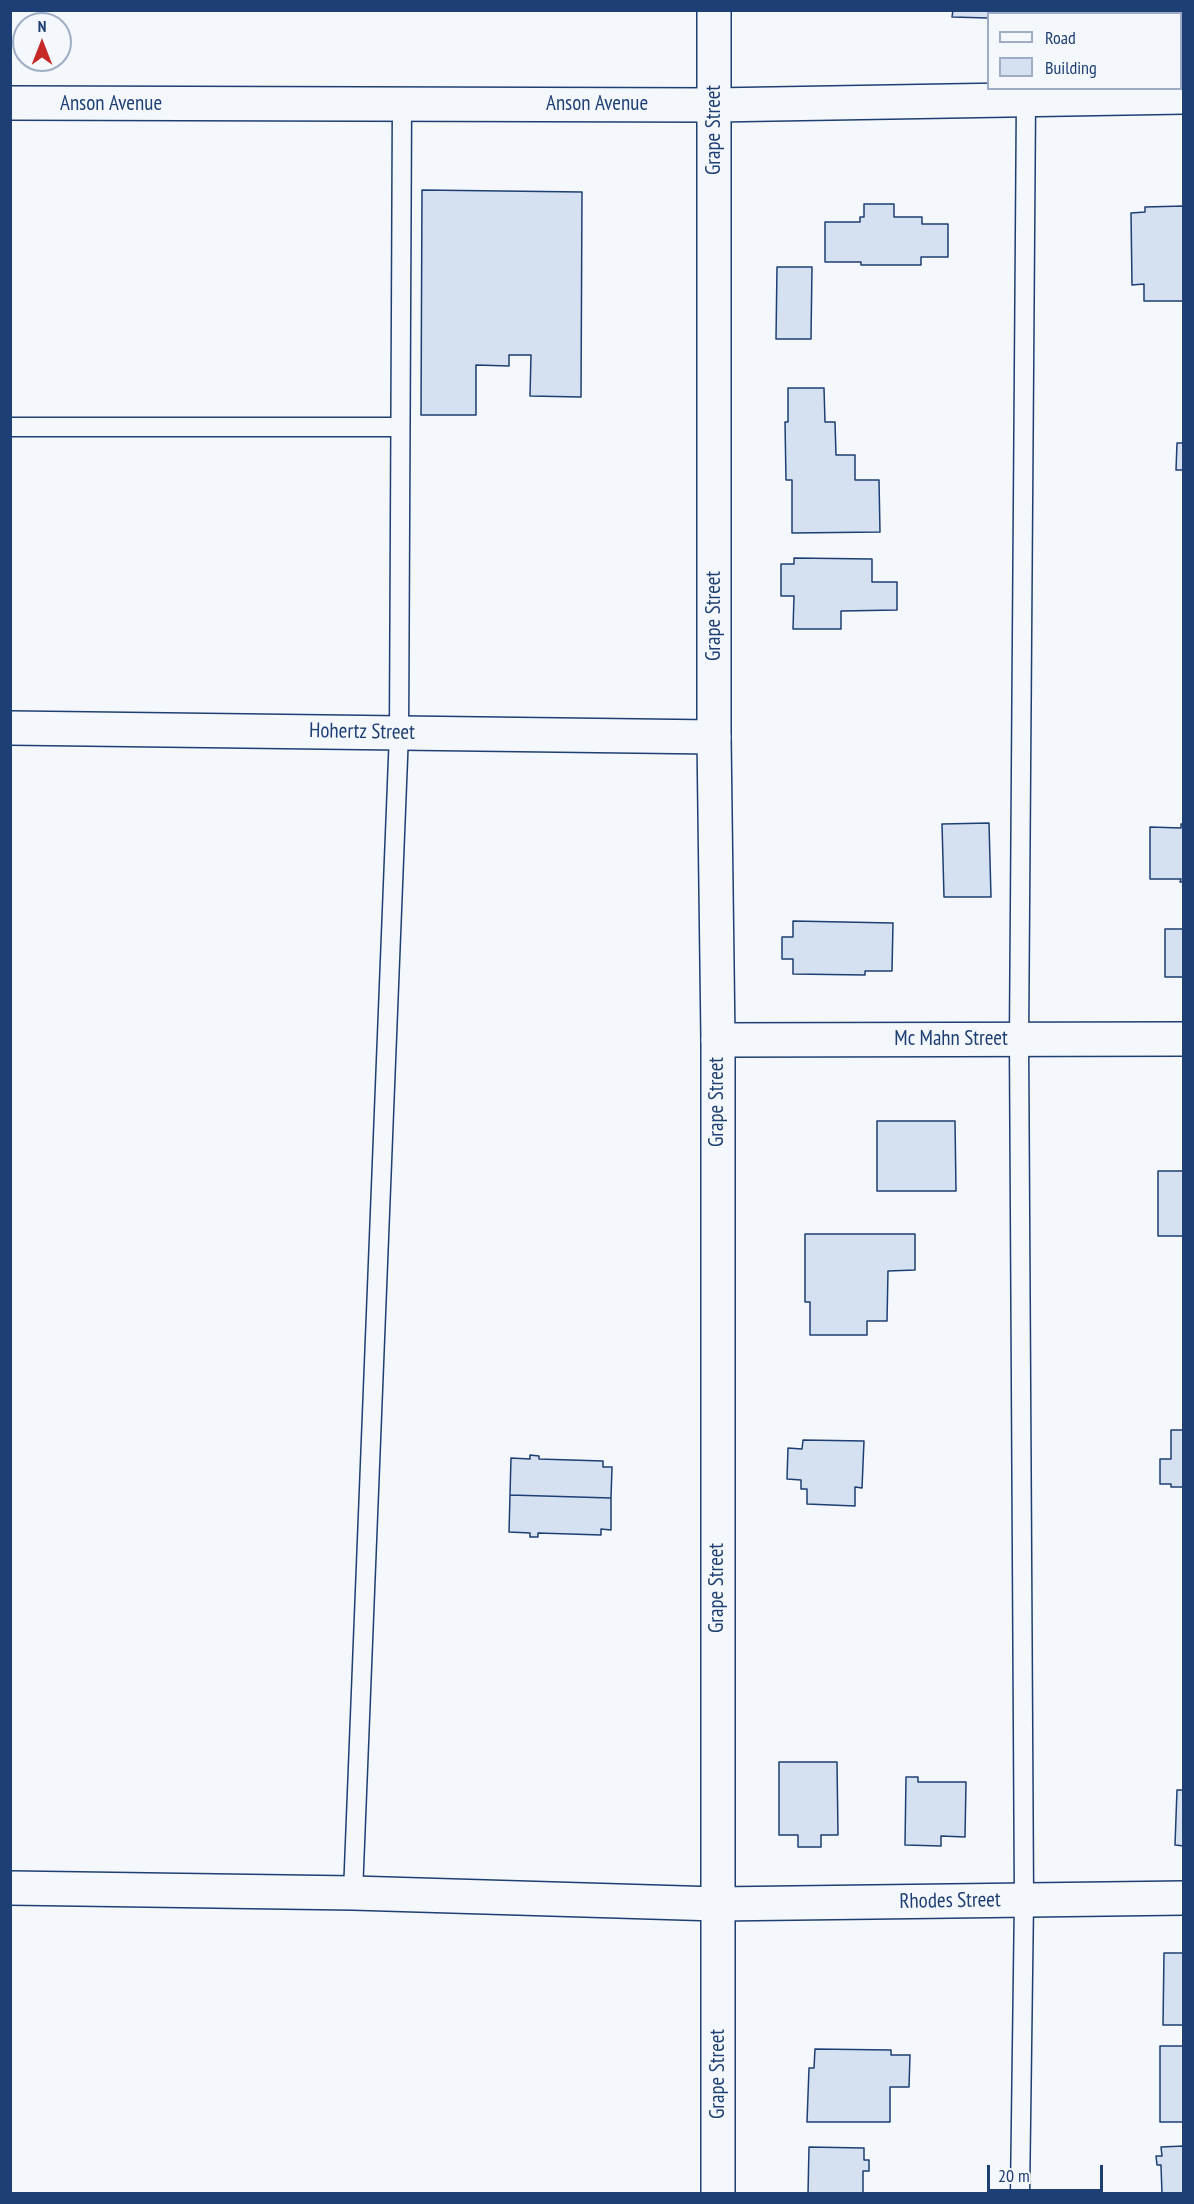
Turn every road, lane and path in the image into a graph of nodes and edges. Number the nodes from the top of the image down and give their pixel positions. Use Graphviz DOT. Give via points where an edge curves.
graph roads {
  1 [pos="714,10"];
  2 [pos="1184,97"];
  3 [pos="1026,100"];
  4 [pos="10,103"];
  5 [pos="402,104"];
  6 [pos="714,105"];
  7 [pos="10,427"];
  8 [pos="400,427"];
  9 [pos="10,728"];
  10 [pos="399,733"];
  11 [pos="714,737"];
  12 [pos="1019,1039"];
  13 [pos="1184,1039"];
  14 [pos="718,1040"];
  15 [pos="10,1888"];
  16 [pos="353,1893"];
  17 [pos="1184,1898"];
  18 [pos="1024,1900"];
  19 [pos="717,1904"];
  20 [pos="718,2193"];
  21 [pos="1020,2193"];
  1 -- 6 [label="street, Grape Street"];
  2 -- 3 [label="street, Anson Avenue"];
  3 -- 6 [label="street, Anson Avenue"];
  3 -- 12 [label="lane"];
  4 -- 5 [label="street, Anson Avenue"];
  5 -- 6 [label="street, Anson Avenue"];
  5 -- 8 [label="lane"];
  6 -- 11 [label="street, Grape Street"];
  7 -- 8 [label="lane"];
  8 -- 10 [label="lane"];
  9 -- 10 [label="street, Hohertz Street"];
  10 -- 11 [label="street, Hohertz Street"];
  10 -- 16 [label="lane"];
  11 -- 14 [label="street, Grape Street"];
  12 -- 13 [label="street, Mc Mahn Street"];
  12 -- 14 [label="street, Mc Mahn Street"];
  12 -- 18 [label="lane"];
  14 -- 19 [label="street, Grape Street"];
  15 -- 16 [label="street, Rhodes Street"];
  16 -- 19 [label="street, Rhodes Street"];
  17 -- 18 [label="street, Rhodes Street"];
  18 -- 19 [label="street, Rhodes Street"];
  18 -- 21 [label="lane"];
  19 -- 20 [label="street, Grape Street"];
}
